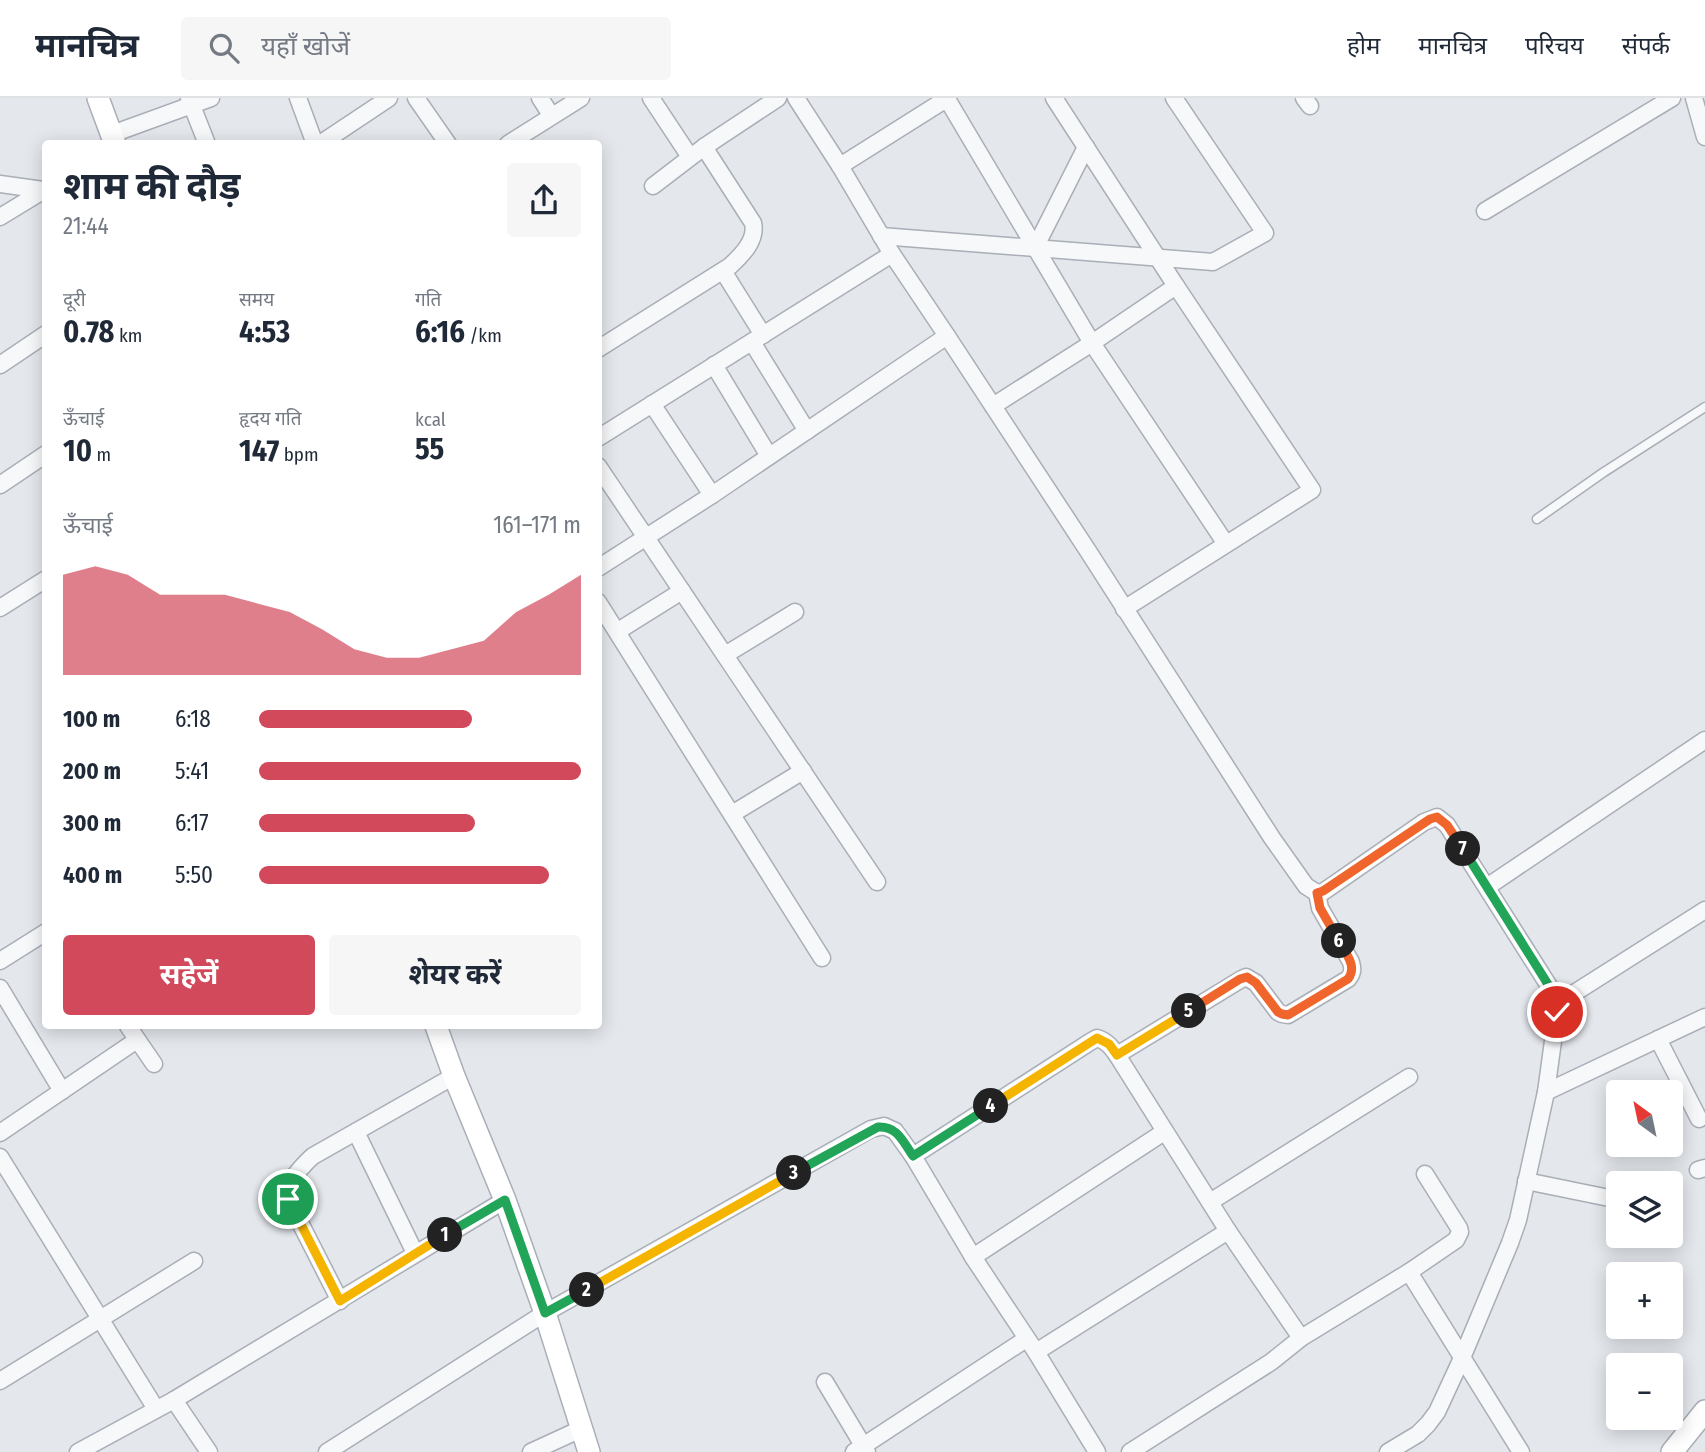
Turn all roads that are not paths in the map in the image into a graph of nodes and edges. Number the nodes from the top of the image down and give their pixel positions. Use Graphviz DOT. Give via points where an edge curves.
graph roads {
  1 [pos="98,98"];
  2 [pos="211,98"];
  3 [pos="298,98"];
  4 [pos="390,98"];
  5 [pos="415,98"];
  6 [pos="540,98"];
  7 [pos="581,98"];
  8 [pos="651,98"];
  9 [pos="778,98"];
  10 [pos="796,98"];
  11 [pos="947,98"];
  12 [pos="1054,98"];
  13 [pos="1174,98"];
  14 [pos="1672,98"];
  15 [pos="1694,98"];
  16 [pos="190,102"];
  17 [pos="551,115"];
  18 [pos="1705,137"];
  19 [pos="114,139"];
  20 [pos="204,140"];
  21 [pos="316,140"];
  22 [pos="324,140"];
  23 [pos="445,140"];
  24 [pos="514,140"];
  25 [pos="1086,147"];
  26 [pos="697,152"];
  27 [pos="840,166"];
  28 [pos="0,184"];
  29 [pos="653,186"];
  30 [pos="42,190"];
  31 [pos="42,191"];
  32 [pos="1485,211"];
  33 [pos="0,217"];
  34 [pos="881,236"];
  35 [pos="1035,248"];
  36 [pos="892,254"];
  37 [pos="1158,258"];
  38 [pos="723,271"];
  39 [pos="1175,286"];
  40 [pos="947,336"];
  41 [pos="42,337"];
  42 [pos="757,339"];
  43 [pos="1092,343"];
  44 [pos="602,346"];
  45 [pos="0,365"];
  46 [pos="714,365"];
  47 [pos="652,404"];
  48 [pos="993,406"];
  49 [pos="1705,407"];
  50 [pos="807,431"];
  51 [pos="602,435"];
  52 [pos="769,456"];
  53 [pos="42,457"];
  54 [pos="602,472"];
  55 [pos="0,485"];
  56 [pos="712,495"];
  57 [pos="1537,519"];
  58 [pos="646,538"];
  59 [pos="1226,544"];
  60 [pos="602,566"];
  61 [pos="42,582"];
  62 [pos="682,591"];
  63 [pos="0,608"];
  64 [pos="602,608"];
  65 [pos="1125,609"];
  66 [pos="795,612"];
  67 [pos="618,631"];
  68 [pos="725,655"];
  69 [pos="1705,740"];
  70 [pos="803,771"];
  71 [pos="732,814"];
  72 [pos="877,882"];
  73 [pos="1487,887"];
  74 [pos="1317,893"];
  75 [pos="1705,910"];
  76 [pos="42,935"];
  77 [pos="822,958"];
  78 [pos="0,961"];
  79 [pos="0,988"];
  80 [pos="1561,1005"];
  81 [pos="1705,1017"];
  82 [pos="130,1029"];
  83 [pos="437,1029"];
  84 [pos="1658,1039"];
  85 [pos="137,1040"];
  86 [pos="1117,1055"];
  87 [pos="154,1064"];
  88 [pos="454,1076"];
  89 [pos="1409,1077"];
  90 [pos="62,1091"];
  91 [pos="1546,1093"];
  92 [pos="1699,1119"];
  93 [pos="356,1132"];
  94 [pos="1164,1132"];
  95 [pos="0,1133"];
  96 [pos="913,1156"];
  97 [pos="0,1157"];
  98 [pos="1425,1174"];
  99 [pos="1527,1181"];
  100 [pos="1606,1197"];
  101 [pos="505,1200"];
  102 [pos="1210,1202"];
  103 [pos="1228,1231"];
  104 [pos="415,1253"];
  105 [pos="973,1257"];
  106 [pos="194,1261"];
  107 [pos="1409,1272"];
  108 [pos="340,1301"];
  109 [pos="545,1313"];
  110 [pos="101,1319"];
  111 [pos="1301,1338"];
  112 [pos="1031,1345"];
  113 [pos="1462,1359"];
  114 [pos="2,1375"];
  115 [pos="825,1382"];
  116 [pos="174,1400"];
  117 [pos="156,1409"];
  118 [pos="1705,1411"];
  119 [pos="581,1429"];
  120 [pos="85,1450"];
  121 [pos="862,1450"];
  122 [pos="209,1452"];
  123 [pos="329,1452"];
  124 [pos="531,1452"];
  125 [pos="589,1452"];
  126 [pos="1097,1452"];
  127 [pos="1130,1452"];
  128 [pos="1388,1452"];
  129 [pos="1521,1452"];
  130 [pos="1672,1452"];
  1 -- 19 [label="street"];
  2 -- 16 [label="street"];
  3 -- 21 [label="street"];
  4 -- 22 [label="street"];
  5 -- 23 [label="street"];
  6 -- 17 [label="street"];
  7 -- 17 [label="street"];
  8 -- 26 [label="street"];
  9 -- 26 [label="street"];
  10 -- 27 [label="street"];
  11 -- 27 [label="street"];
  11 -- 35 [label="street"];
  12 -- 25 [label="street"];
  13 -- 37 [label="street" via="1265,233 1213,262"];
  14 -- 32 [label="street"];
  15 -- 18 [label="street"];
  16 -- 19 [label="street"];
  16 -- 20 [label="street"];
  17 -- 24 [label="street"];
  25 -- 35 [label="street"];
  25 -- 37 [label="street"];
  26 -- 29 [label="street"];
  26 -- 38 [label="street" via="748,214 755,230 738,259"];
  27 -- 34 [label="street"];
  28 -- 30 [label="street"];
  31 -- 33 [label="street"];
  34 -- 35 [label="street"];
  34 -- 36 [label="street"];
  35 -- 37 [label="street"];
  35 -- 43 [label="street"];
  36 -- 40 [label="street"];
  36 -- 42 [label="street"];
  37 -- 39 [label="street"];
  38 -- 42 [label="street"];
  38 -- 44 [label="street"];
  39 -- 43 [label="street"];
  39 -- 59 [label="street" via="1312,490"];
  40 -- 48 [label="street"];
  40 -- 50 [label="street"];
  41 -- 45 [label="street"];
  42 -- 46 [label="street"];
  42 -- 50 [label="street"];
  43 -- 48 [label="street"];
  43 -- 59 [label="street"];
  46 -- 47 [label="street"];
  46 -- 52 [label="street"];
  47 -- 51 [label="street"];
  47 -- 56 [label="street"];
  48 -- 65 [label="street"];
  49 -- 57 [label="lane"];
  50 -- 52 [label="street"];
  52 -- 56 [label="street"];
  53 -- 55 [label="street"];
  54 -- 58 [label="street"];
  56 -- 58 [label="street"];
  58 -- 60 [label="street"];
  58 -- 62 [label="street"];
  59 -- 65 [label="street"];
  61 -- 63 [label="street"];
  62 -- 67 [label="street"];
  62 -- 68 [label="street"];
  64 -- 67 [label="street"];
  65 -- 74 [label="street" via="1272,838 1306,886"];
  66 -- 68 [label="street"];
  67 -- 71 [label="street"];
  68 -- 70 [label="street"];
  69 -- 73 [label="street"];
  70 -- 71 [label="street"];
  70 -- 72 [label="street"];
  71 -- 77 [label="street"];
  73 -- 74 [label="street" via="1437,817"];
  73 -- 80 [label="street"];
  74 -- 86 [label="street" via="1320,908 1351,962 1348,979 1288,1015 1278,1012 1256,983 1247,977 1240,979"];
  75 -- 80 [label="street"];
  76 -- 78 [label="street"];
  79 -- 90 [label="street"];
  80 -- 91 [label="street"];
  81 -- 84 [label="street"];
  82 -- 85 [label="street"];
  83 -- 88 [label="street"];
  84 -- 91 [label="street"];
  84 -- 92 [label="street"];
  85 -- 87 [label="street"];
  85 -- 90 [label="street"];
  86 -- 94 [label="street"];
  86 -- 96 [label="street" via="1097,1038"];
  88 -- 93 [label="street"];
  88 -- 101 [label="street"];
  89 -- 102 [label="street"];
  90 -- 95 [label="street"];
  91 -- 99 [label="street"];
  93 -- 104 [label="street"];
  93 -- 108 [label="street" via="303,1164 285,1194"];
  94 -- 102 [label="street"];
  94 -- 105 [label="street"];
  96 -- 105 [label="street"];
  96 -- 109 [label="street" via="895,1131 884,1126 871,1129"];
  97 -- 110 [label="street"];
  98 -- 107 [label="street" via="1460,1232 1456,1240"];
  99 -- 100 [label="street"];
  99 -- 113 [label="street" via="1510,1243"];
  101 -- 104 [label="street"];
  101 -- 109 [label="street"];
  102 -- 103 [label="street"];
  103 -- 111 [label="street"];
  103 -- 112 [label="street"];
  104 -- 108 [label="street"];
  105 -- 112 [label="street"];
  106 -- 110 [label="street"];
  107 -- 111 [label="street"];
  107 -- 113 [label="street"];
  108 -- 116 [label="street"];
  109 -- 119 [label="street"];
  109 -- 123 [label="street"];
  110 -- 114 [label="street"];
  110 -- 117 [label="street"];
  111 -- 127 [label="street" via="1272,1362"];
  112 -- 121 [label="street"];
  112 -- 126 [label="street"];
  113 -- 128 [label="street" via="1428,1424"];
  113 -- 129 [label="street"];
  115 -- 121 [label="street"];
  116 -- 117 [label="street"];
  116 -- 122 [label="street"];
  117 -- 120 [label="street"];
  118 -- 130 [label="street"];
  119 -- 124 [label="street"];
  119 -- 125 [label="street"];
}
